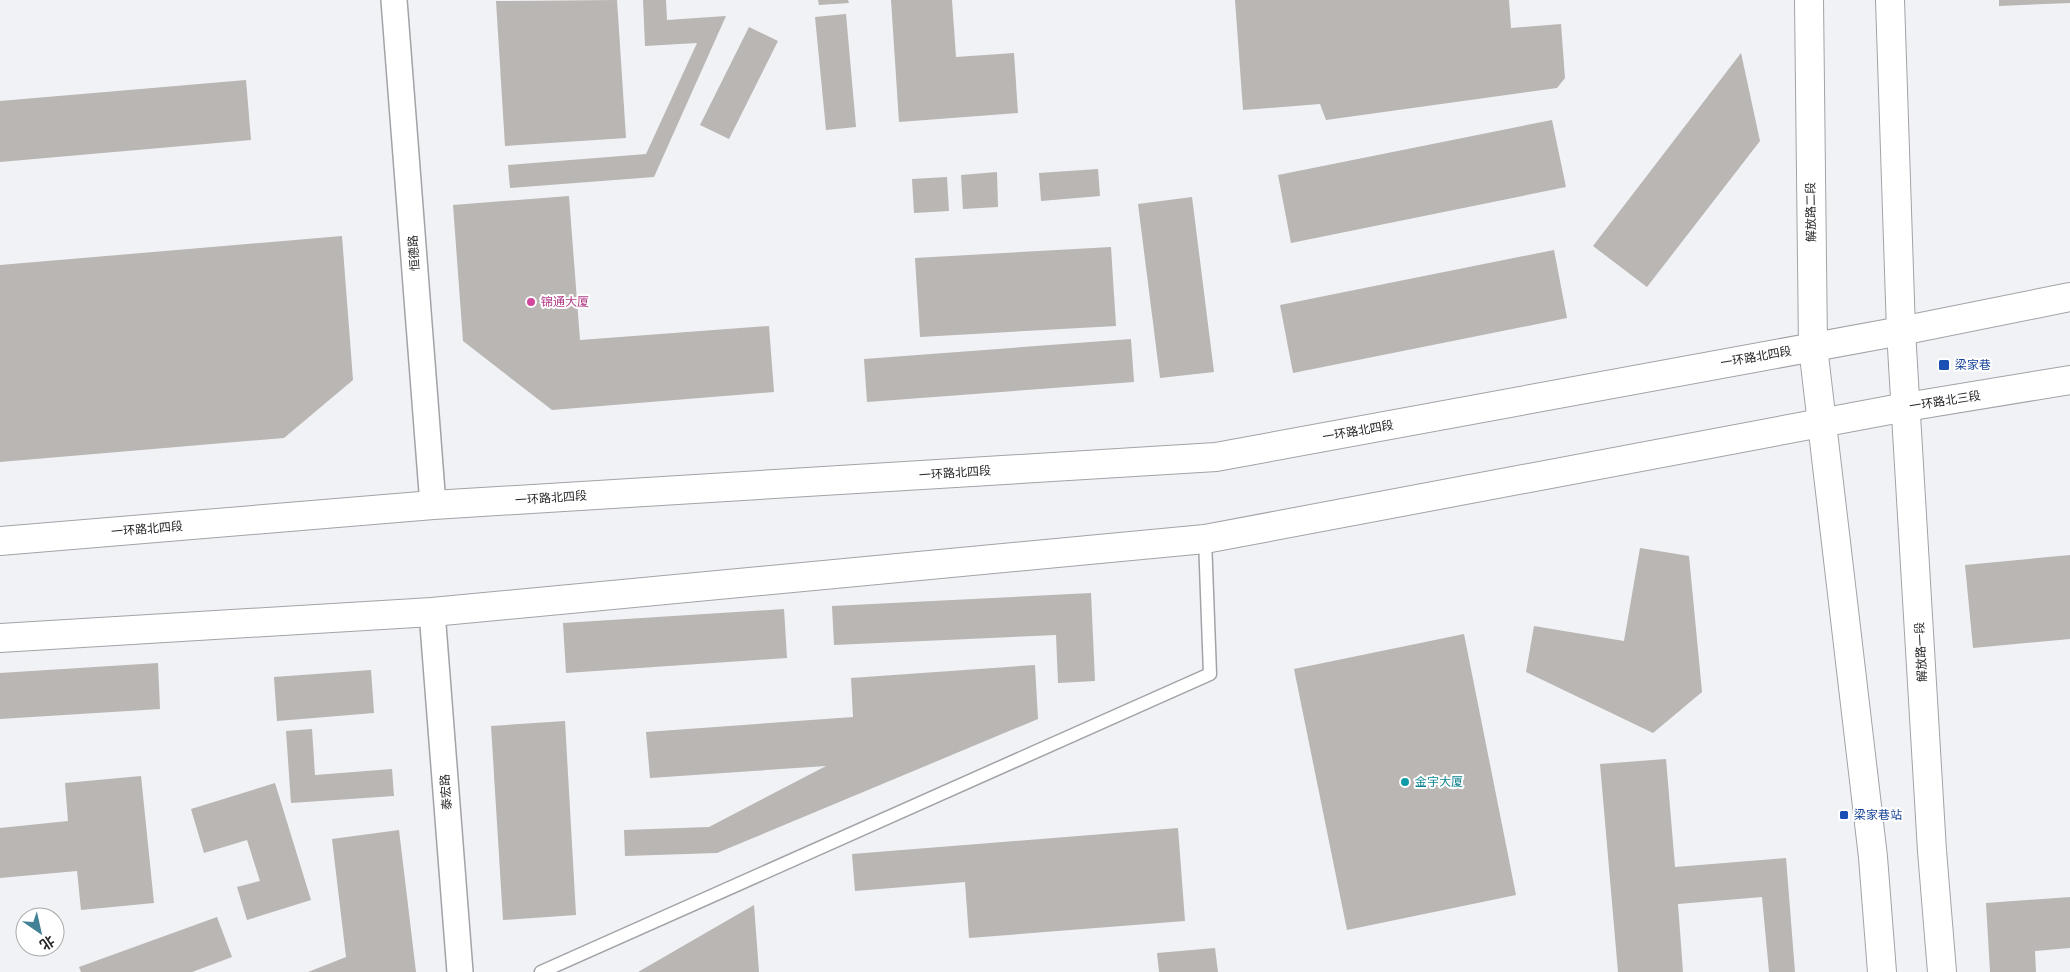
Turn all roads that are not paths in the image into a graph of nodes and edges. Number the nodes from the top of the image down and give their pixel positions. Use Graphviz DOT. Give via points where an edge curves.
graph roads {
  1 [pos="394,0"];
  2 [pos="1809,0"];
  3 [pos="1890,0"];
  4 [pos="2070,297"];
  5 [pos="1901,331"];
  6 [pos="1813,347"];
  7 [pos="2070,380"];
  8 [pos="1906,407"];
  9 [pos="1821,424"];
  10 [pos="433,505"];
  11 [pos="1205,539"];
  12 [pos="0,541"];
  13 [pos="432,612"];
  14 [pos="0,638"];
  15 [pos="460,972"];
  16 [pos="541,972"];
  17 [pos="1882,972"];
  18 [pos="1942,972"];
  1 -- 10 [label="street, 恒德路"];
  2 -- 6 [label="main road, 解放路二段"];
  3 -- 5 [label="main road"];
  4 -- 5 [label="main road"];
  5 -- 6 [label="main road, 一环路北四段"];
  5 -- 8 [label="main road, 解放路一段"];
  6 -- 9 [label="main road, 解放路二段"];
  6 -- 10 [label="main road, 一环路北四段" via="1216,457"];
  7 -- 8 [label="main road, 一环路北三段"];
  8 -- 9 [label="main road, 一环路北三段"];
  8 -- 18 [label="main road, 解放路一段"];
  9 -- 11 [label="main road"];
  9 -- 17 [label="main road" via="1873,857"];
  10 -- 12 [label="main road, 一环路北四段"];
  11 -- 13 [label="main road"];
  11 -- 16 [label="lane" via="1210,674"];
  13 -- 14 [label="main road"];
  13 -- 15 [label="street, 泰宏路"];
}
